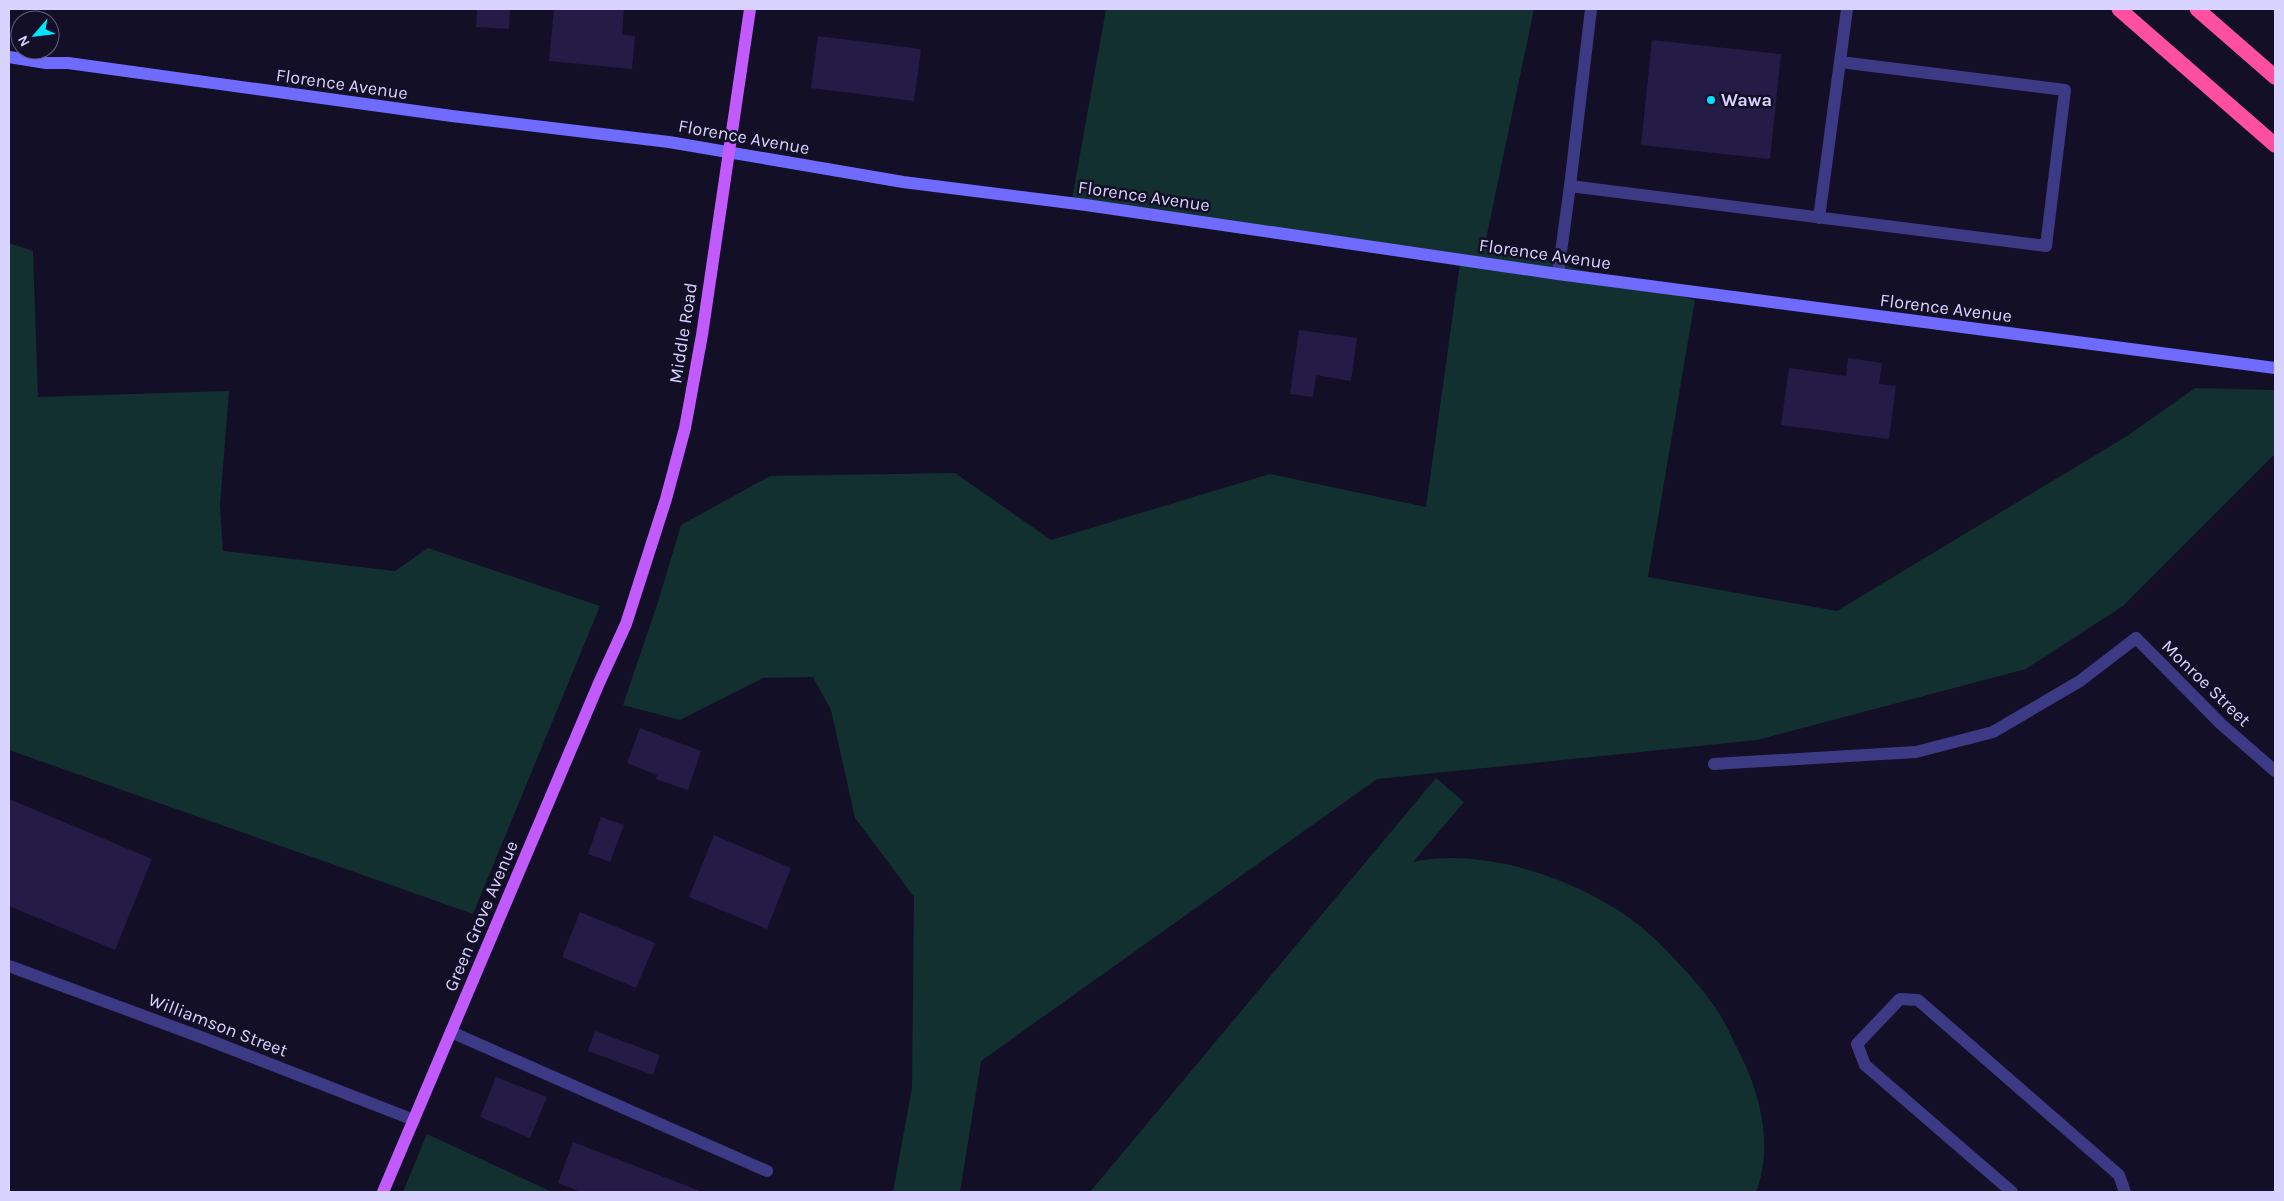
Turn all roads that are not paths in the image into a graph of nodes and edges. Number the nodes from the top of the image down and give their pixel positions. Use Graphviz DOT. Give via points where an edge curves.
graph roads {
  1 [pos="750,9"];
  2 [pos="1591,9"];
  3 [pos="1846,9"];
  4 [pos="2120,9"];
  5 [pos="2197,9"];
  6 [pos="9,57"];
  7 [pos="1840,62"];
  8 [pos="2275,76"];
  9 [pos="2275,145"];
  10 [pos="728,153"];
  11 [pos="1570,186"];
  12 [pos="1819,218"];
  13 [pos="1558,274"];
  14 [pos="2275,368"];
  15 [pos="612,652"];
  16 [pos="1714,764"];
  17 [pos="2275,771"];
  18 [pos="9,966"];
  19 [pos="451,1032"];
  20 [pos="414,1120"];
  21 [pos="767,1171"];
  22 [pos="383,1192"];
  23 [pos="2012,1192"];
  24 [pos="2125,1192"];
  1 -- 10 [label="main road, Middle Road"];
  2 -- 11 [label="street"];
  3 -- 7 [label="street"];
  4 -- 9 [label="highway"];
  5 -- 8 [label="highway"];
  6 -- 10 [label="street, Florence Avenue" via="669,142"];
  7 -- 12 [label="street"];
  7 -- 12 [label="street" via="2065,90 2046,246"];
  10 -- 13 [label="street, Florence Avenue" via="903,182 1086,205"];
  10 -- 15 [label="main road, Middle Road" via="685,428 626,624"];
  11 -- 12 [label="street"];
  11 -- 13 [label="street"];
  13 -- 14 [label="street, Florence Avenue"];
  15 -- 19 [label="main road, Green Grove Avenue"];
  16 -- 17 [label="street, Monroe Street" via="1916,752 1993,732 2080,681 2136,638 2221,724"];
  18 -- 20 [label="street, Williamson Street" via="206,1038"];
  19 -- 20 [label="main road, Green Grove Avenue"];
  19 -- 21 [label="street"];
  20 -- 22 [label="main road, Green Grove Avenue"];
  23 -- 24 [label="street" via="1865,1066 1857,1044 1900,999 1918,1000 2119,1175"];
}
